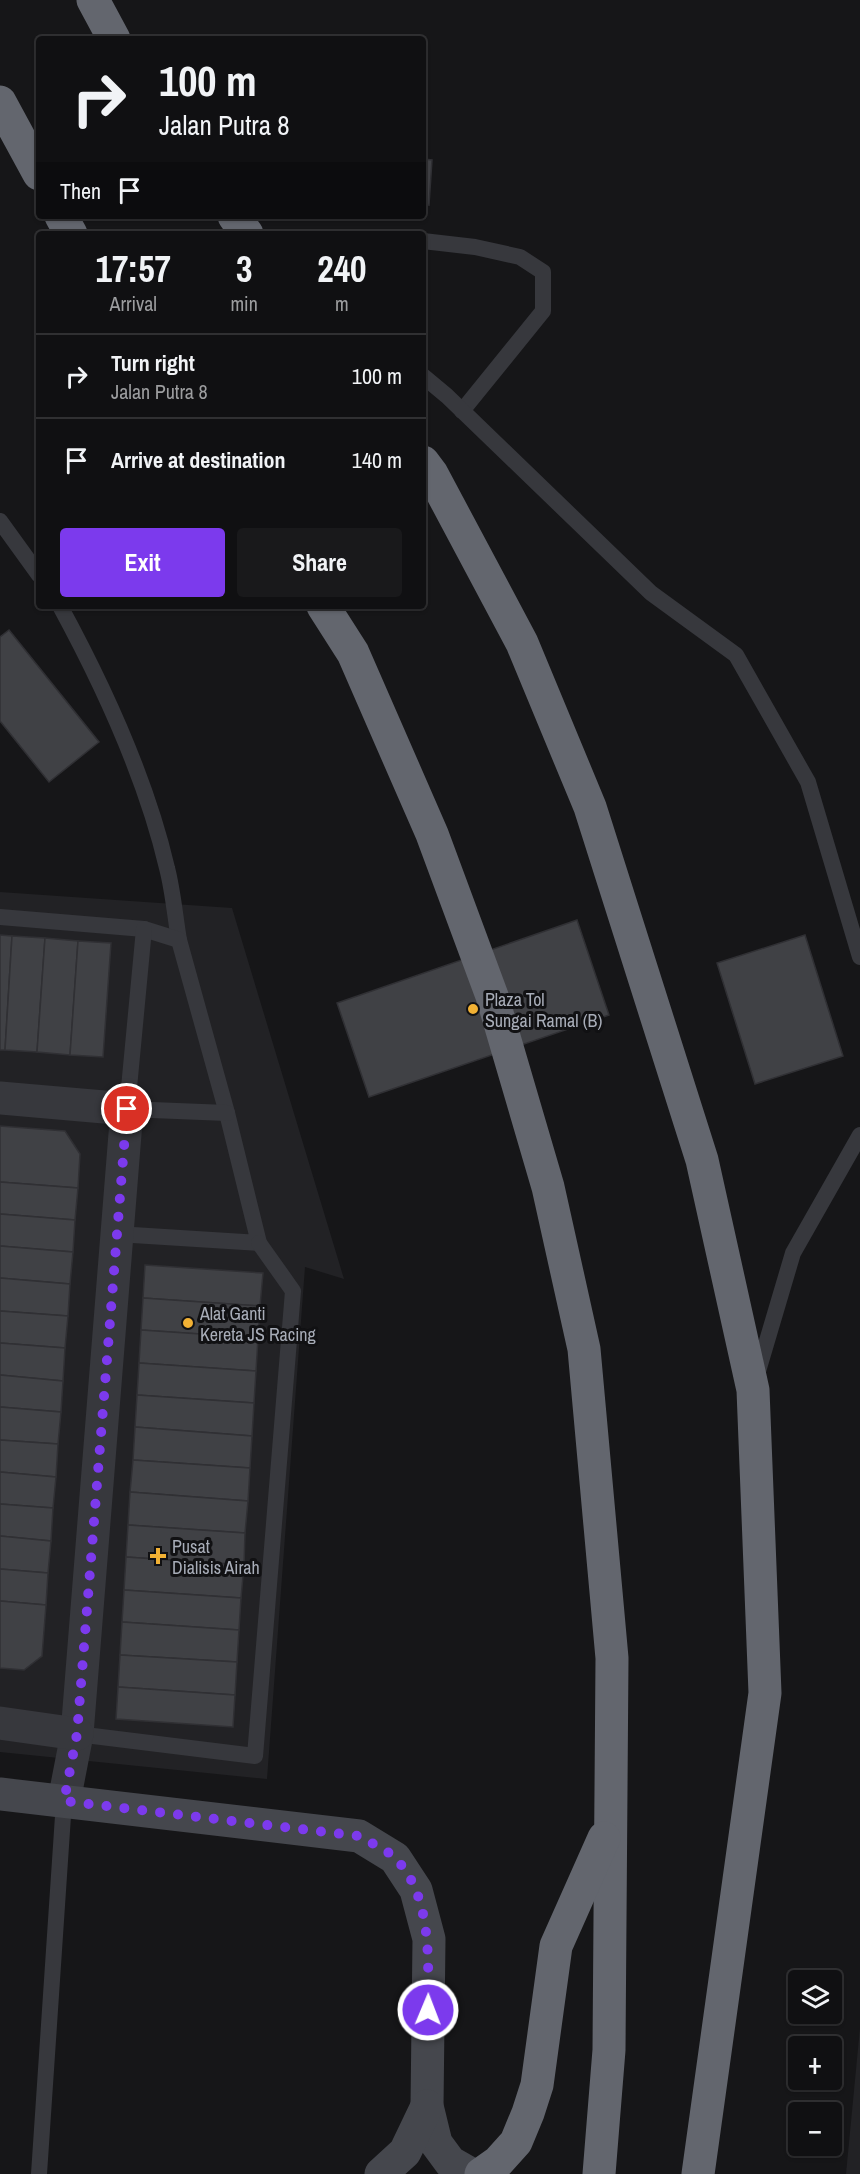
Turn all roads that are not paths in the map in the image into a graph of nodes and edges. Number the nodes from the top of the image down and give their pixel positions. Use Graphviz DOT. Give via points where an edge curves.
graph roads {
  1 [pos="93,0"];
  2 [pos="101,0"];
  3 [pos="113,36"];
  4 [pos="114,36"];
  5 [pos="0,102"];
  6 [pos="36,168"];
  7 [pos="426,241"];
  8 [pos="426,379"];
  9 [pos="462,411"];
  10 [pos="426,466"];
  11 [pos="0,521"];
  12 [pos="36,571"];
  13 [pos="62,609"];
  14 [pos="325,609"];
  15 [pos="0,917"];
  16 [pos="144,928"];
  17 [pos="179,940"];
  18 [pos="860,957"];
  19 [pos="0,1098"];
  20 [pos="127,1109"];
  21 [pos="227,1113"];
  22 [pos="860,1135"];
  23 [pos="117,1234"];
  24 [pos="259,1243"];
  25 [pos="753,1390"];
  26 [pos="0,1723"];
  27 [pos="77,1734"];
  28 [pos="0,1794"];
  29 [pos="64,1801"];
  30 [pos="612,1818"];
  31 [pos="427,2106"];
  32 [pos="39,2174"];
  33 [pos="381,2174"];
  34 [pos="471,2174"];
  35 [pos="481,2174"];
  36 [pos="599,2174"];
  37 [pos="698,2174"];
  1 -- 3 [label="highway"];
  2 -- 4 [label="highway"];
  5 -- 6 [label="highway"];
  7 -- 9 [label="lane" via="520,257 543,272 543,311"];
  8 -- 9 [label="lane"];
  9 -- 18 [label="lane" via="651,593 735,655 808,782"];
  10 -- 25 [label="highway" via="522,643 590,807 702,1160"];
  11 -- 12 [label="lane"];
  13 -- 17 [label="lane" via="98,676 137,775 167,867"];
  14 -- 30 [label="highway" via="353,653 432,834 492,996 548,1187 585,1361 612,1658"];
  15 -- 16 [label="lane"];
  16 -- 17 [label="lane"];
  16 -- 20 [label="lane"];
  17 -- 21 [label="lane"];
  19 -- 20 [label="street"];
  20 -- 21 [label="lane"];
  20 -- 23 [label="street"];
  21 -- 24 [label="lane"];
  22 -- 25 [label="lane" via="793,1253"];
  23 -- 24 [label="lane"];
  23 -- 27 [label="street"];
  24 -- 27 [label="lane" via="293,1291 255,1756"];
  25 -- 37 [label="highway" via="765,1693"];
  26 -- 27 [label="street"];
  27 -- 29 [label="street"];
  28 -- 29 [label="street"];
  29 -- 31 [label="street" via="359,1836 395,1858 416,1890 429,1939"];
  29 -- 32 [label="lane"];
  30 -- 35 [label="highway" via="556,1946 537,2085 528,2114 516,2142"];
  30 -- 36 [label="highway" via="609,2050"];
  31 -- 33 [label="street" via="405,2152"];
  31 -- 34 [label="street" via="436,2143 450,2162"];
}
